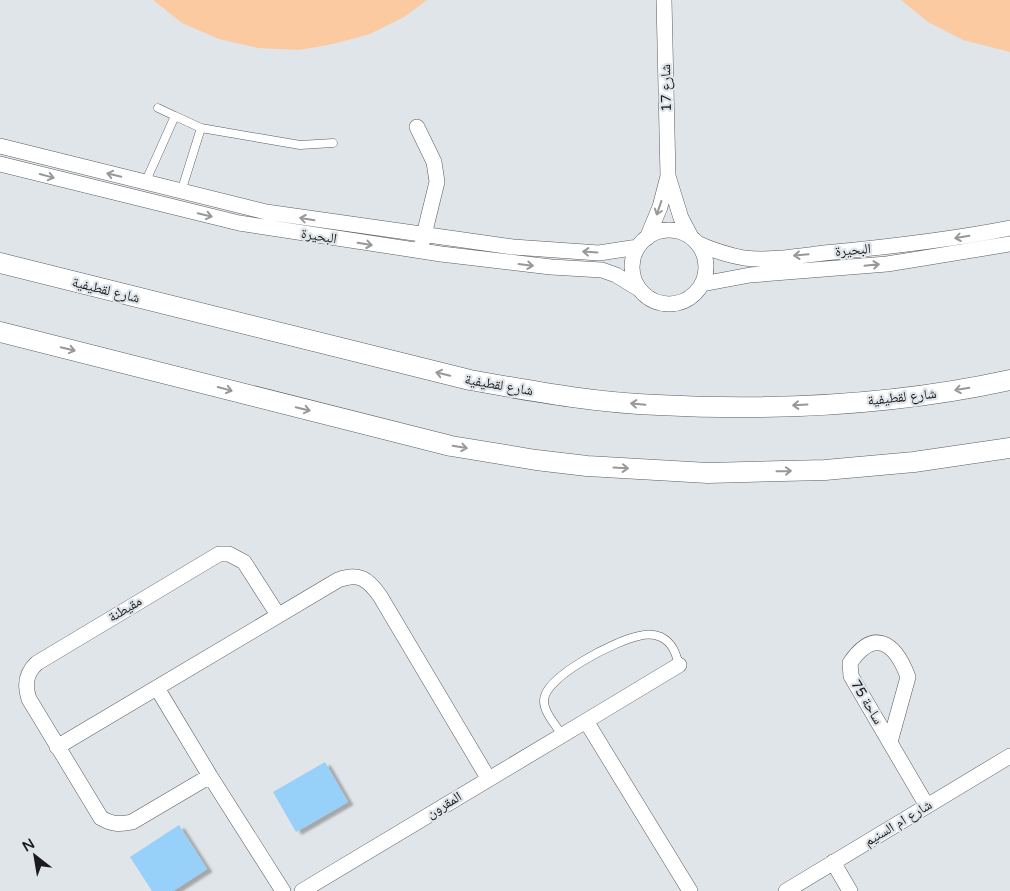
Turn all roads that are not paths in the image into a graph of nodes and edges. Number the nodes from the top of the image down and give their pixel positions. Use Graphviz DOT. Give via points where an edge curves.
graph roads {
  1 [pos="664,0"];
  2 [pos="158,108"];
  3 [pos="175,116"];
  4 [pos="201,128"];
  5 [pos="417,128"];
  6 [pos="333,143"];
  7 [pos="3,147"];
  8 [pos="2,164"];
  9 [pos="668,176"];
  10 [pos="145,183"];
  11 [pos="181,192"];
  12 [pos="140,199"];
  13 [pos="1010,228"];
  14 [pos="425,234"];
  15 [pos="694,240"];
  16 [pos="642,242"];
  17 [pos="908,244"];
  18 [pos="1010,244"];
  19 [pos="419,251"];
  20 [pos="911,260"];
  21 [pos="0,263"];
  22 [pos="702,284"];
  23 [pos="639,289"];
  24 [pos="0,332"];
  25 [pos="20,337"];
  26 [pos="0,341"];
  27 [pos="1010,380"];
  28 [pos="1010,448"];
  29 [pos="278,615"];
  30 [pos="679,665"];
  31 [pos="157,688"];
  32 [pos="586,721"];
  33 [pos="562,735"];
  34 [pos="890,742"];
  35 [pos="57,747"];
  36 [pos="1010,756"];
  37 [pos="210,776"];
  38 [pos="488,778"];
  39 [pos="927,806"];
  40 [pos="833,862"];
  41 [pos="283,891"];
  42 [pos="302,891"];
  43 [pos="690,891"];
  44 [pos="786,891"];
  45 [pos="850,891"];
  1 -- 9 [label="street, شارع 17"];
  2 -- 3 [label="lane"];
  3 -- 4 [label="lane"];
  3 -- 10 [label="lane"];
  4 -- 6 [label="lane" via="300,145"];
  4 -- 11 [label="lane"];
  5 -- 14 [label="street" via="434,162 437,182"];
  7 -- 8 [label="street"];
  10 -- 7 [label="street, البحيرة, one-way"];
  8 -- 12 [label="street, البحيرة, one-way"];
  9 -- 15 [label="street, شارع 17" via="682,218"];
  9 -- 16 [label="street, شارع 17, one-way" via="660,207"];
  10 -- 11 [label="street, البحيرة"];
  10 -- 12 [label="street"];
  14 -- 11 [label="street, البحيرة, one-way" via="266,212"];
  12 -- 19 [label="street, البحيرة, one-way" via="239,223"];
  13 -- 17 [label="street, البحيرة, one-way"];
  16 -- 14 [label="street, البحيرة, one-way" via="599,253 513,247"];
  14 -- 19 [label="street"];
  15 -- 16 [label="street" via="673,230"];
  17 -- 15 [label="street, البحيرة, one-way" via="746,258 712,250"];
  15 -- 22 [label="street" via="705,258"];
  16 -- 23 [label="street" via="632,264"];
  17 -- 20 [label="street"];
  18 -- 20 [label="street, البحيرة"];
  19 -- 23 [label="street, البحيرة, one-way" via="551,268 602,270"];
  22 -- 20 [label="street, البحيرة, one-way"];
  27 -- 21 [label="street, شارع لقطيفية, one-way" via="860,402 780,406 657,406 601,400 470,380"];
  22 -- 23 [label="street" via="690,298 672,304 653,301"];
  24 -- 25 [label="street"];
  25 -- 26 [label="street"];
  25 -- 28 [label="street, one-way" via="451,446 588,466 708,473 825,470 914,462"];
  29 -- 31 [label="street"];
  29 -- 35 [label="street, مقيطنة" via="244,562 229,554 209,559 29,670 28,699"];
  29 -- 38 [label="street" via="347,577 363,578 369,582"];
  30 -- 32 [label="street, المقرون"];
  30 -- 33 [label="lane" via="670,644 649,634 616,644 571,669 553,683 544,700 545,708"];
  31 -- 35 [label="street"];
  31 -- 37 [label="street"];
  32 -- 33 [label="street, المقرون"];
  32 -- 43 [label="street"];
  33 -- 38 [label="street, المقرون"];
  34 -- 34 [label="street, ساحة 75" via="908,677 890,647 883,642 872,643 857,653 849,668"];
  34 -- 39 [label="street, ساحة 75"];
  35 -- 37 [label="street, مقيطنة" via="101,818 119,825 132,822"];
  36 -- 39 [label="street, شارع ام السنيم"];
  37 -- 41 [label="street"];
  38 -- 42 [label="street, المقرون"];
  39 -- 40 [label="street, شارع ام السنيم"];
  40 -- 44 [label="street, شارع ام السنيم"];
  40 -- 45 [label="street"];
}
